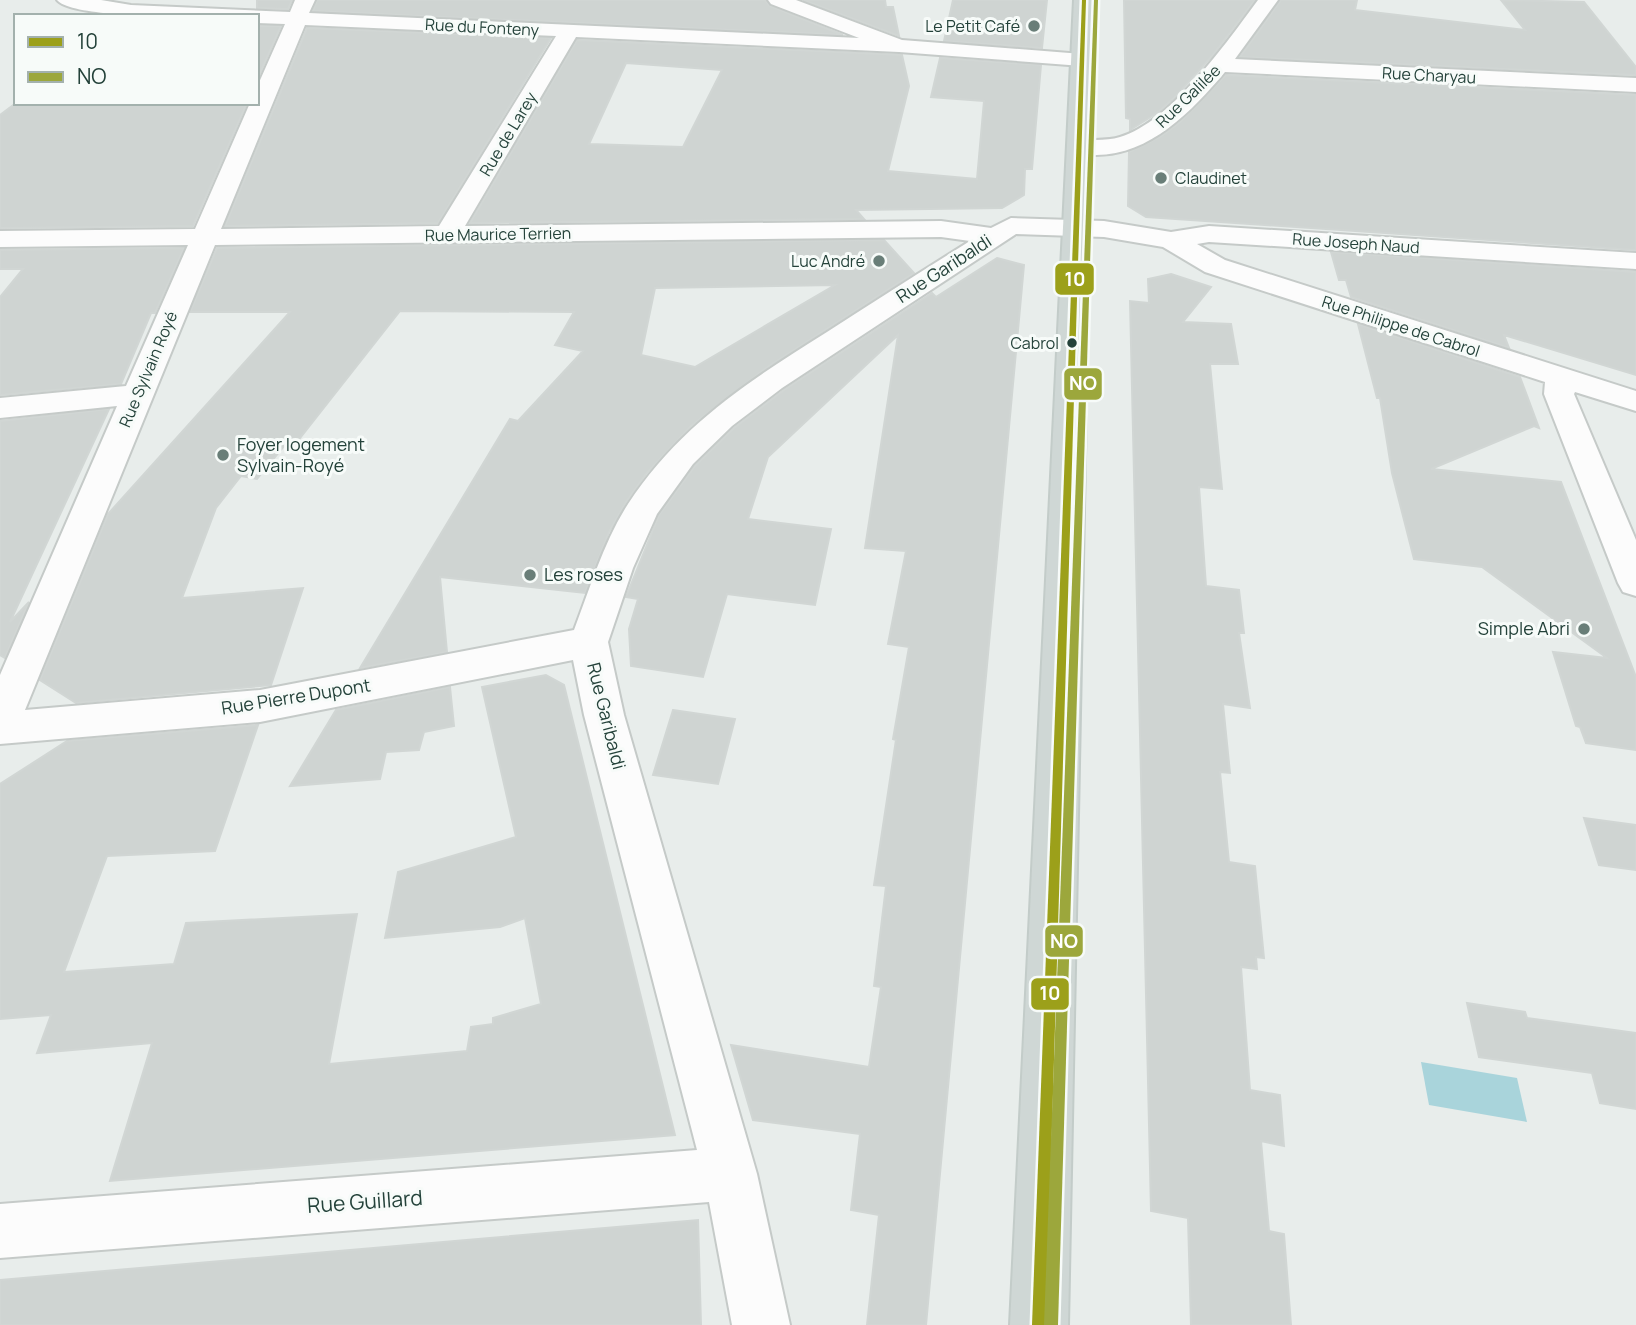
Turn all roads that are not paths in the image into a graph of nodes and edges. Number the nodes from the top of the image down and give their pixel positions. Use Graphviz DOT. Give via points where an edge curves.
graph roads {
  1 [pos="67,0"];
  2 [pos="778,0"];
  3 [pos="1084,0"];
  4 [pos="1268,0"];
  5 [pos="301,8"];
  6 [pos="569,32"];
  7 [pos="899,46"];
  8 [pos="1082,60"];
  9 [pos="1221,65"];
  10 [pos="1636,85"];
  11 [pos="1080,147"];
  12 [pos="1078,227"];
  13 [pos="447,235"];
  14 [pos="995,236"];
  15 [pos="205,237"];
  16 [pos="0,240"];
  17 [pos="1171,240"];
  18 [pos="1636,261"];
  19 [pos="1561,377"];
  20 [pos="137,395"];
  21 [pos="1636,401"];
  22 [pos="0,408"];
  23 [pos="1636,583"];
  24 [pos="589,642"];
  25 [pos="0,721"];
  26 [pos="0,727"];
  27 [pos="730,1174"];
  28 [pos="0,1231"];
  29 [pos="761,1325"];
  30 [pos="1039,1325"];
  1 -- 5 [label="street, Rue du Fonteny" via="131,11"];
  2 -- 7 [label="street"];
  3 -- 8 [label="main road"];
  4 -- 9 [label="street, Rue Galilée"];
  5 -- 6 [label="street, Rue du Fonteny"];
  5 -- 15 [label="street, Rue Sylvain Royé"];
  6 -- 7 [label="street, Rue du Fonteny"];
  6 -- 13 [label="street, Rue de Larey"];
  7 -- 8 [label="street"];
  8 -- 11 [label="main road"];
  9 -- 10 [label="street, Rue Charyau"];
  9 -- 11 [label="street, Rue Galilée" via="1156,128 1131,142"];
  11 -- 12 [label="main road"];
  12 -- 14 [label="street, Rue Garibaldi" via="1011,226"];
  12 -- 17 [label="street, Rue Joseph Naud"];
  12 -- 30 [label="main road"];
  13 -- 14 [label="street, Rue Maurice Terrien" via="941,229"];
  13 -- 15 [label="street, Rue Maurice Terrien"];
  14 -- 24 [label="street, Rue Garibaldi" via="771,381 681,456 641,511"];
  15 -- 16 [label="street, Rue Maurice Terrien"];
  15 -- 20 [label="street, Rue Sylvain Royé"];
  17 -- 18 [label="street, Rue Joseph Naud" via="1209,234"];
  17 -- 19 [label="street, Rue Philippe de Cabrol" via="1215,266"];
  19 -- 21 [label="street, Rue Philippe de Cabrol"];
  19 -- 23 [label="street" via="1559,394"];
  20 -- 22 [label="street"];
  20 -- 25 [label="street, Rue Sylvain Royé"];
  24 -- 26 [label="street, Rue Pierre Dupont" via="260,706"];
  24 -- 27 [label="street, Rue Garibaldi" via="604,715"];
  27 -- 28 [label="street, Rue Guillard"];
  27 -- 29 [label="street, Rue Garibaldi"];
}
